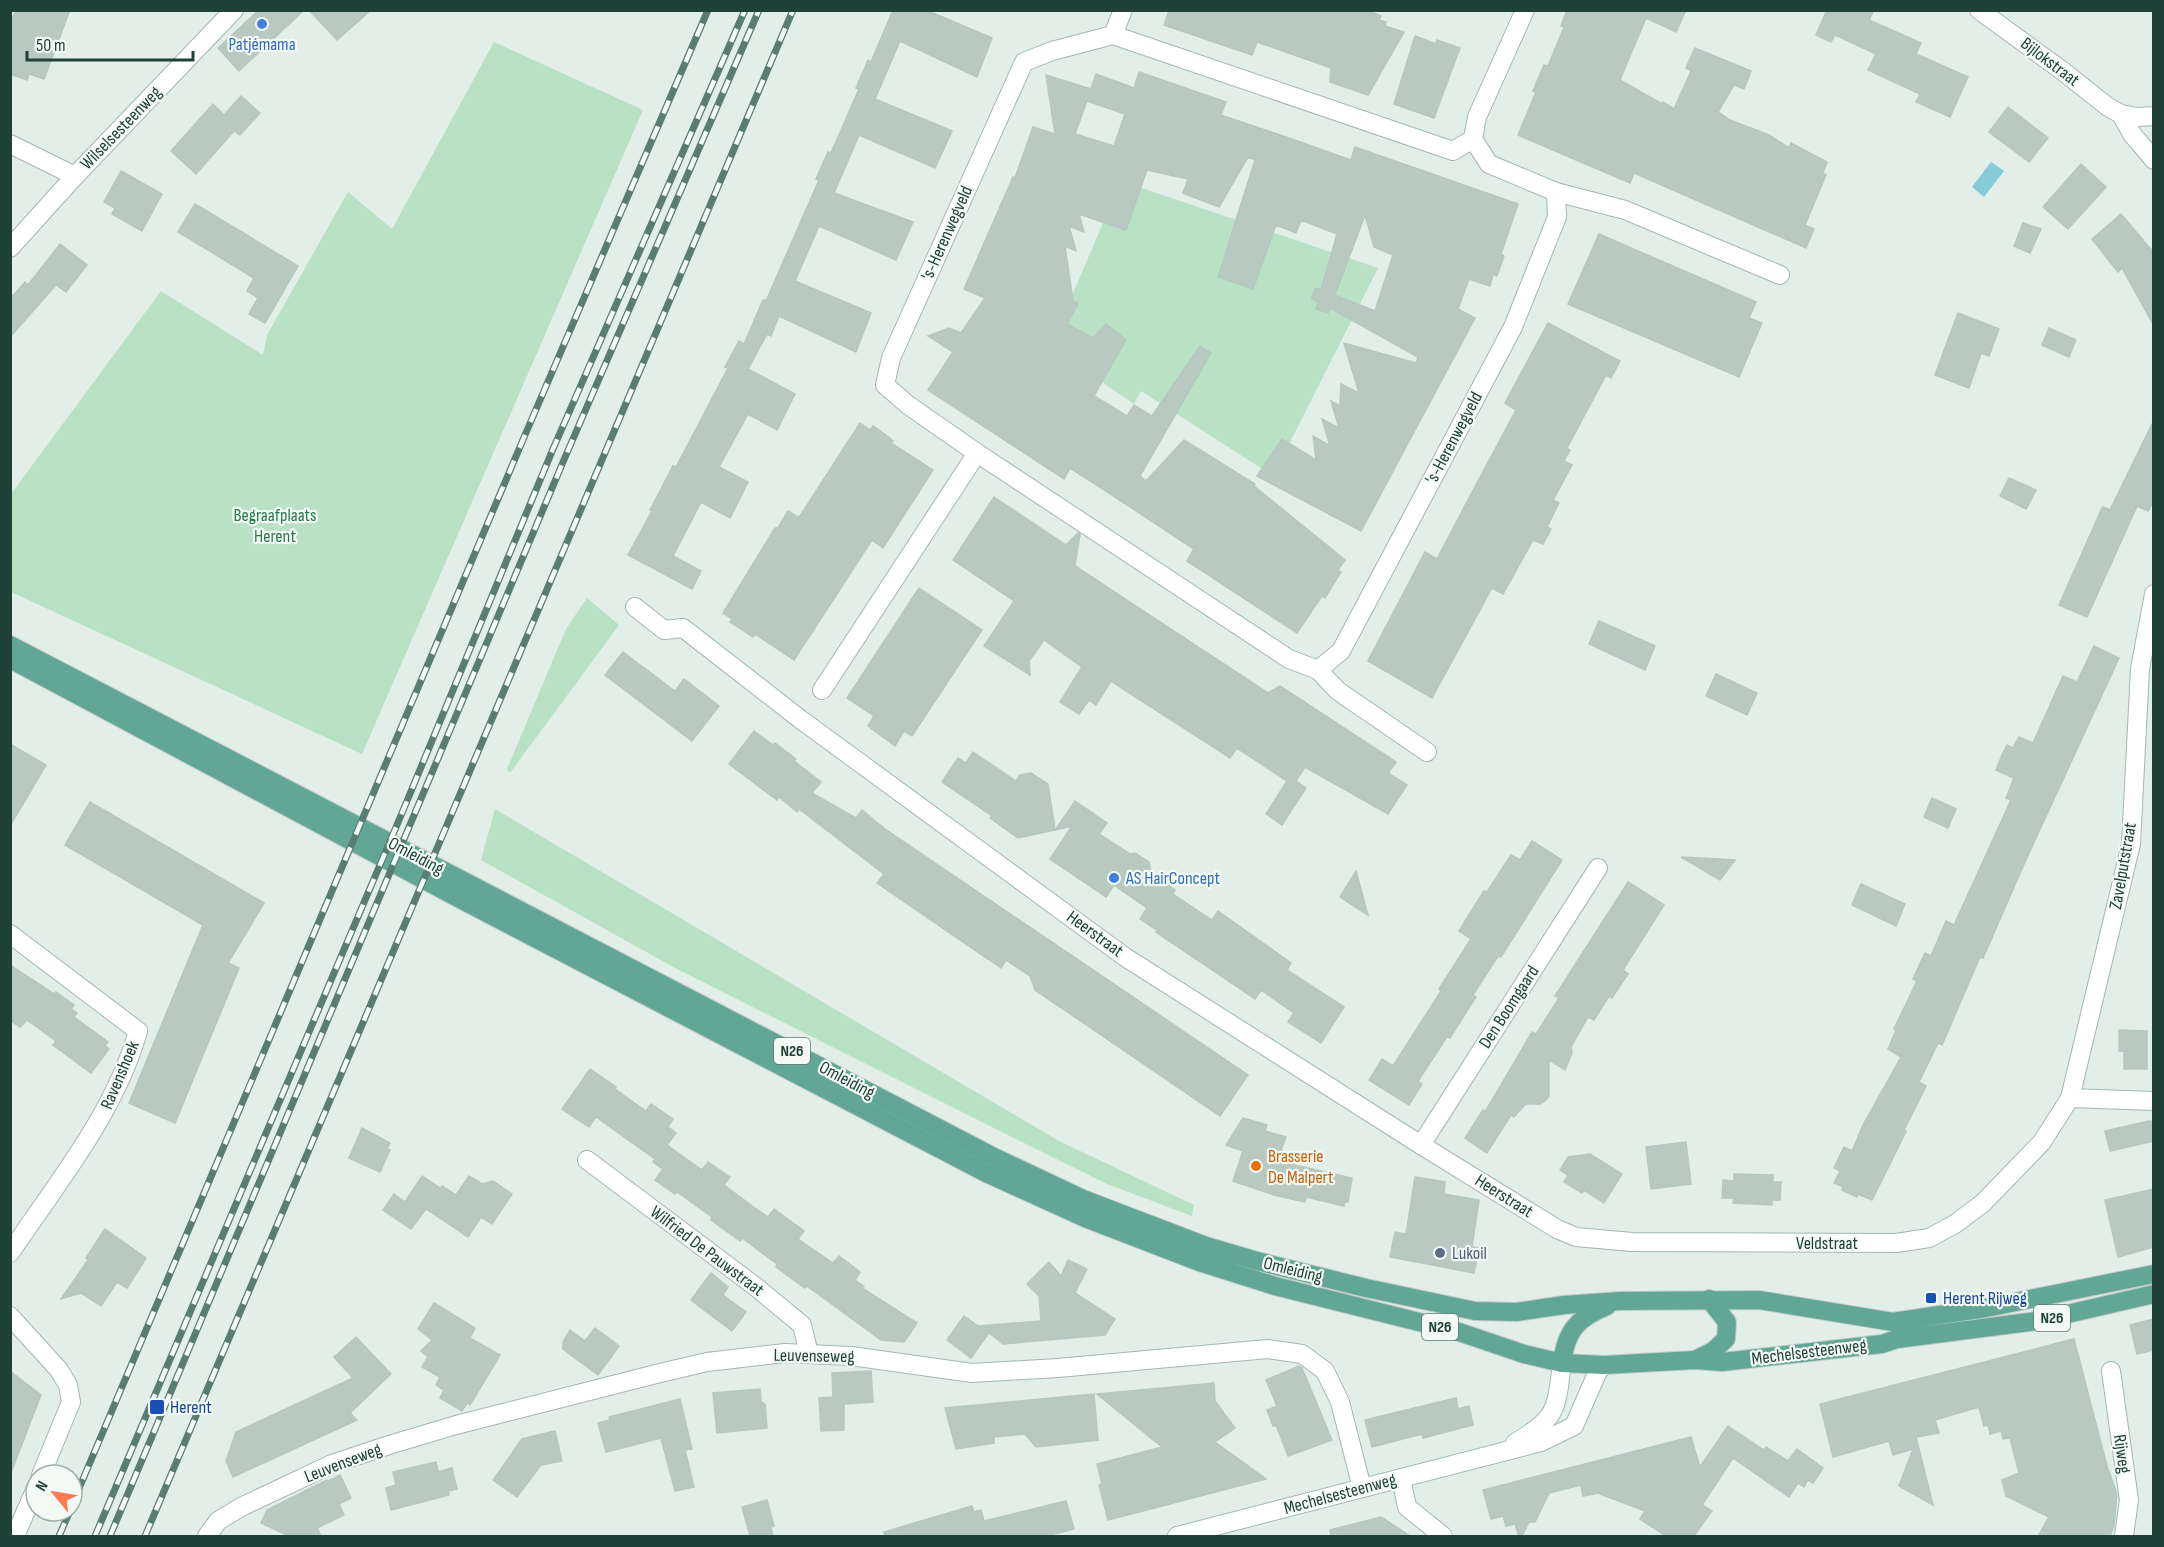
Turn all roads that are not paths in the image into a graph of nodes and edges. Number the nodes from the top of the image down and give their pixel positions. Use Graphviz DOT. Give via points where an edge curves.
graph roads {
  1 [pos="234,10"];
  2 [pos="1123,10"];
  3 [pos="1525,10"];
  4 [pos="1979,10"];
  5 [pos="1113,35"];
  6 [pos="2121,114"];
  7 [pos="2154,116"];
  8 [pos="1473,139"];
  9 [pos="10,144"];
  10 [pos="2154,160"];
  11 [pos="75,176"];
  12 [pos="1556,192"];
  13 [pos="10,248"];
  14 [pos="1780,275"];
  15 [pos="977,453"];
  16 [pos="2154,594"];
  17 [pos="635,608"];
  18 [pos="10,645"];
  19 [pos="10,659"];
  20 [pos="1318,670"];
  21 [pos="822,690"];
  22 [pos="1427,752"];
  23 [pos="1598,868"];
  24 [pos="10,934"];
  25 [pos="2070,1098"];
  26 [pos="2154,1101"];
  27 [pos="2042,1142"];
  28 [pos="1421,1145"];
  29 [pos="587,1160"];
  30 [pos="1576,1237"];
  31 [pos="10,1253"];
  32 [pos="2154,1274"];
  33 [pos="2154,1294"];
  34 [pos="1709,1299"];
  35 [pos="1620,1300"];
  36 [pos="10,1316"];
  37 [pos="809,1354"];
  38 [pos="1695,1360"];
  39 [pos="1562,1363"];
  40 [pos="1604,1365"];
  41 [pos="2111,1371"];
  42 [pos="1503,1451"];
  43 [pos="46,1463"];
  44 [pos="1401,1478"];
  45 [pos="1362,1488"];
  46 [pos="24,1515"];
  47 [pos="15,1536"];
  48 [pos="207,1536"];
  49 [pos="1177,1536"];
  50 [pos="1443,1536"];
  51 [pos="2124,1536"];
  1 -- 11 [label="street, Wilselsesteenweg"];
  2 -- 5 [label="street"];
  3 -- 8 [label="street" via="1477,117"];
  4 -- 6 [label="street, Bijlokstraat"];
  5 -- 8 [label="street" via="1453,151"];
  5 -- 15 [label="street, 's-Herenwegveld" via="1024,62 891,358 885,385"];
  6 -- 7 [label="street, Bijlokstraat"];
  6 -- 10 [label="street, Bijlokstraat"];
  8 -- 12 [label="street" via="1489,164"];
  9 -- 11 [label="street"];
  11 -- 13 [label="street, Wilselsesteenweg"];
  12 -- 14 [label="street" via="1625,210"];
  12 -- 20 [label="street, 's-Herenwegveld" via="1557,218 1513,327 1341,651"];
  15 -- 20 [label="street, 's-Herenwegveld" via="1289,659"];
  15 -- 21 [label="street"];
  16 -- 25 [label="street, Zavelputstraat" via="2140,669 2131,844"];
  17 -- 28 [label="street, Heerstraat" via="664,630 683,628 800,719 1125,957"];
  18 -- 35 [label="main road, Omleiding / N26" via="986,1153 1083,1199 1257,1261 1475,1311 1516,1312"];
  19 -- 39 [label="main road, Omleiding / N26" via="1029,1194 1202,1263"];
  20 -- 22 [label="street, 's-Herenwegveld" via="1338,691"];
  23 -- 28 [label="street, Den Boomgaard"];
  24 -- 31 [label="street, Ravenshoek" via="138,1031 130,1060 106,1111"];
  25 -- 26 [label="street"];
  25 -- 27 [label="street, Zavelputstraat"];
  27 -- 30 [label="street, Veldstraat" via="1983,1203 1929,1238 1862,1243 1632,1242"];
  28 -- 30 [label="street, Heerstraat"];
  29 -- 37 [label="street, Wilfried De Pauwstraat" via="802,1325"];
  32 -- 34 [label="main road, Mechelsesteenweg / N26" via="1986,1308 1893,1322 1759,1300"];
  33 -- 38 [label="main road, Mechelsesteenweg / N26" via="2037,1321 1882,1344 1722,1362"];
  34 -- 35 [label="main road, Omleiding / N26"];
  34 -- 38 [label="main road" via="1727,1322 1726,1339"];
  35 -- 39 [label="main road" via="1587,1315 1574,1327"];
  36 -- 43 [label="street" via="68,1385 71,1402"];
  37 -- 45 [label="street, Leuvenseweg" via="972,1372 1268,1349 1302,1354 1325,1371 1340,1402"];
  37 -- 48 [label="street, Leuvenseweg" via="707,1362 389,1445 332,1464 240,1507 218,1521"];
  38 -- 40 [label="main road, Mechelsesteenweg / N26"];
  39 -- 40 [label="main road, Omleiding / N26"];
  39 -- 42 [label="street, Mechelsesteenweg" via="1554,1411 1542,1426"];
  40 -- 42 [label="street, Mechelsesteenweg" via="1574,1425 1541,1442"];
  41 -- 51 [label="street, Rijweg" via="2129,1500"];
  42 -- 44 [label="street, Mechelsesteenweg"];
  44 -- 45 [label="street, Mechelsesteenweg"];
  44 -- 50 [label="street" via="1407,1507"];
  45 -- 49 [label="street, Mechelsesteenweg"];
  46 -- 47 [label="street"];
}
